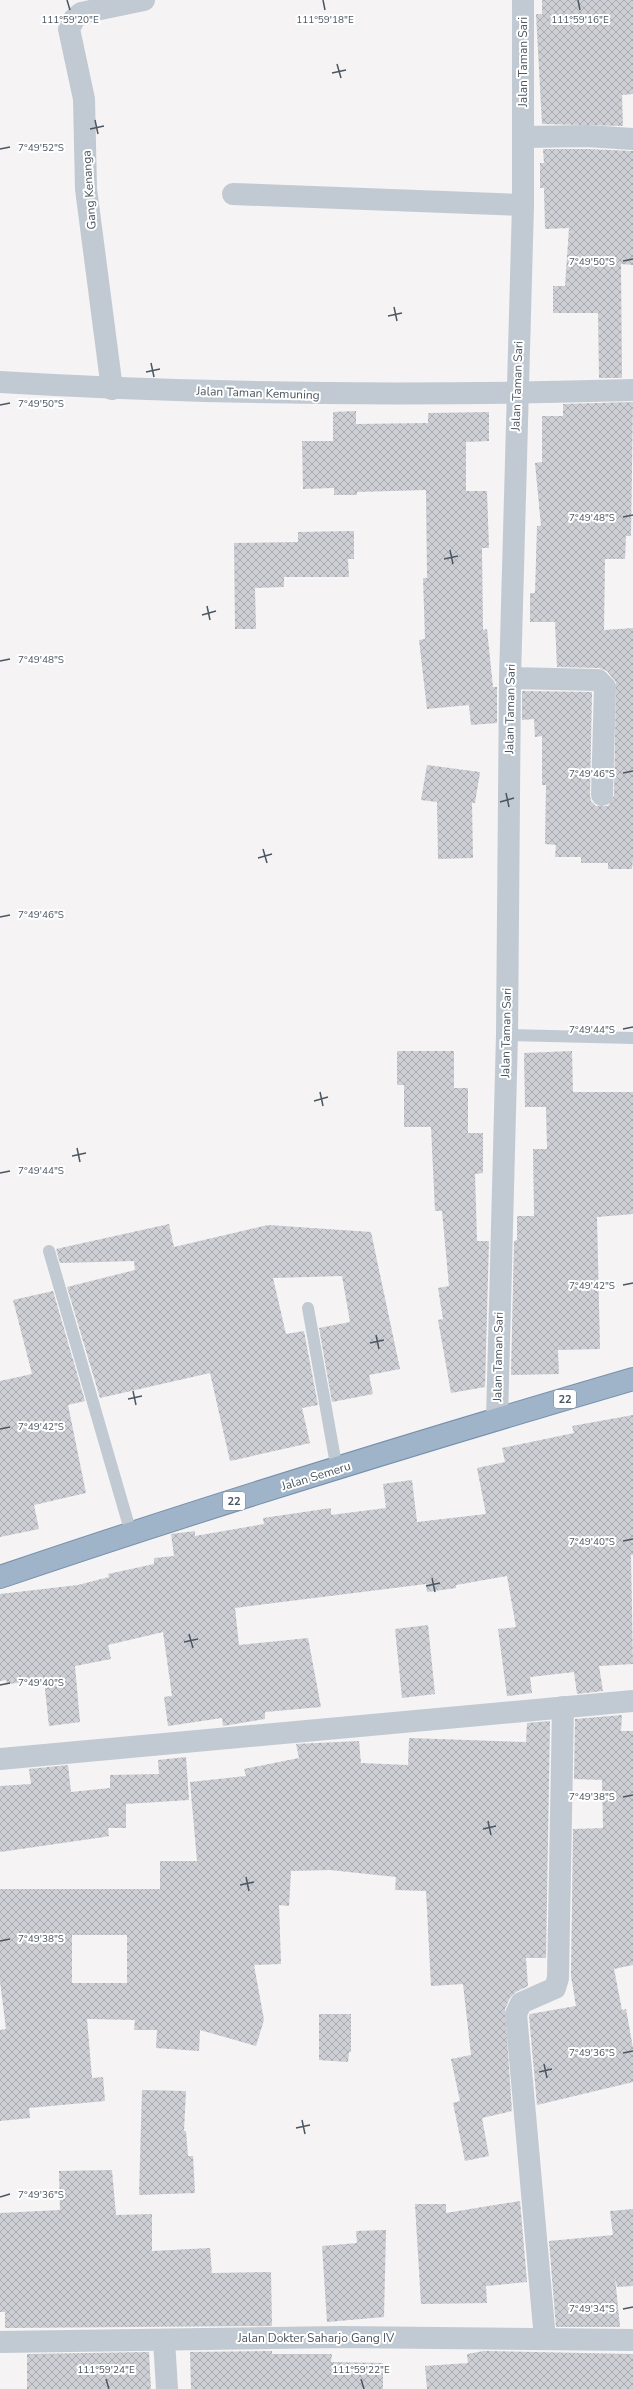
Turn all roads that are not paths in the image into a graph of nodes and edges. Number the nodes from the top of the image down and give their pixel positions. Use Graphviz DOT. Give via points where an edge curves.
graph roads {
  1 [pos="144,0"];
  2 [pos="523,0"];
  3 [pos="523,137"];
  4 [pos="633,139"];
  5 [pos="233,194"];
  6 [pos="523,205"];
  7 [pos="0,382"];
  8 [pos="112,388"];
  9 [pos="633,390"];
  10 [pos="516,393"];
  11 [pos="510,678"];
  12 [pos="602,795"];
  13 [pos="507,1035"];
  14 [pos="633,1038"];
  15 [pos="49,1251"];
  16 [pos="308,1308"];
  17 [pos="633,1380"];
  18 [pos="497,1419"];
  19 [pos="337,1470"];
  20 [pos="131,1533"];
  21 [pos="0,1578"];
  22 [pos="633,1701"];
  23 [pos="563,1707"];
  24 [pos="0,1759"];
  25 [pos="545,2339"];
  26 [pos="164,2340"];
  27 [pos="633,2340"];
  28 [pos="0,2342"];
  29 [pos="167,2389"];
  1 -- 8 [label="street, Gang Kenanga" via="81,13 69,29 84,99 86,190"];
  2 -- 3 [label="street, Jalan Taman Sari"];
  3 -- 4 [label="street" via="587,136"];
  3 -- 6 [label="street, Jalan Taman Sari"];
  5 -- 6 [label="street"];
  6 -- 10 [label="street, Jalan Taman Sari"];
  7 -- 8 [label="street, Jalan Taman Kemuning"];
  8 -- 10 [label="street, Jalan Taman Kemuning" via="321,395"];
  9 -- 10 [label="street, Jalan Taman Kemuning"];
  10 -- 11 [label="street, Jalan Taman Sari"];
  11 -- 12 [label="street" via="598,680 603,683 605,687"];
  11 -- 13 [label="street, Jalan Taman Sari"];
  13 -- 14 [label="lane"];
  13 -- 18 [label="street, Jalan Taman Sari"];
  15 -- 20 [label="lane"];
  16 -- 19 [label="lane"];
  17 -- 18 [label="highway, Jalan Semeru / 22"];
  18 -- 19 [label="highway, Jalan Semeru / 22"];
  19 -- 20 [label="highway, Jalan Semeru / 22"];
  20 -- 21 [label="highway, Jalan Semeru / 22"];
  22 -- 23 [label="street"];
  23 -- 24 [label="street"];
  23 -- 25 [label="street" via="558,1978 555,1988 521,2003 516,2014"];
  25 -- 26 [label="street, Jalan Dokter Saharjo Gang IV" via="341,2337"];
  25 -- 27 [label="street, Jalan Dokter Saharjo Gang IV"];
  26 -- 28 [label="street, Jalan Dokter Saharjo Gang IV"];
  26 -- 29 [label="street"];
}
